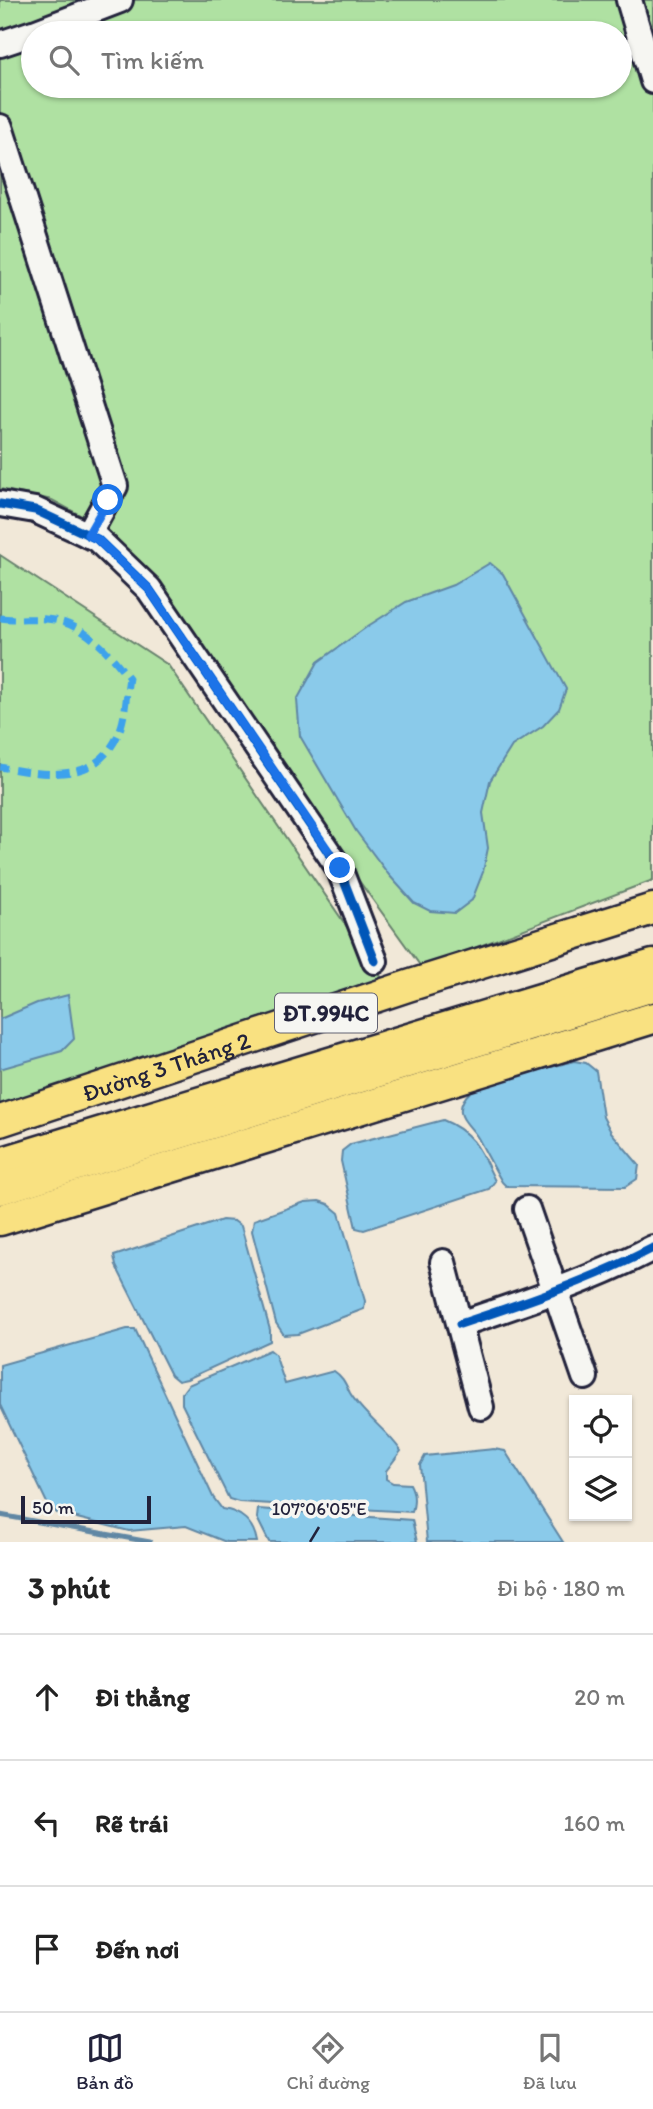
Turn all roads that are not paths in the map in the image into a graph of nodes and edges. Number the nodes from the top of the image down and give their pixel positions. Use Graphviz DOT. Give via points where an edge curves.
graph roads {
  1 [pos="120,0"];
  2 [pos="629,0"];
  3 [pos="65,21"];
  4 [pos="21,37"];
  5 [pos="0,44"];
  6 [pos="653,81"];
  7 [pos="0,127"];
  8 [pos="0,504"];
  9 [pos="88,535"];
  10 [pos="653,909"];
  11 [pos="375,961"];
  12 [pos="652,986"];
  13 [pos="653,1018"];
  14 [pos="0,1121"];
  15 [pos="0,1163"];
  16 [pos="0,1189"];
  17 [pos="527,1209"];
  18 [pos="0,1220"];
  19 [pos="653,1248"];
  20 [pos="443,1262"];
  21 [pos="556,1292"];
  22 [pos="460,1324"];
  23 [pos="585,1377"];
  24 [pos="481,1407"];
  1 -- 3 [label="street"];
  2 -- 6 [label="street"];
  4 -- 5 [label="street"];
  7 -- 9 [label="street" via="115,486"];
  8 -- 9 [label="street" via="35,510"];
  9 -- 11 [label="street" via="149,589 340,868"];
  10 -- 14 [label="main road, Đường 3 Tháng 2 / ĐT.994C"];
  12 -- 15 [label="main road, Đường 3 Tháng 2 / ĐT.994C"];
  12 -- 16 [label="main road, Đường 3 Tháng 2 / ĐT.994C"];
  13 -- 18 [label="main road"];
  17 -- 21 [label="street"];
  19 -- 21 [label="street"];
  20 -- 22 [label="street"];
  21 -- 22 [label="street"];
  21 -- 23 [label="street"];
  22 -- 24 [label="street"];
}
